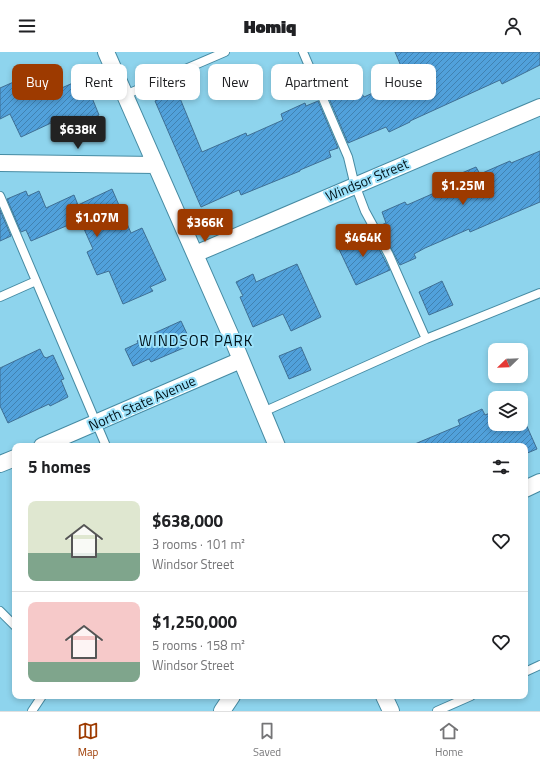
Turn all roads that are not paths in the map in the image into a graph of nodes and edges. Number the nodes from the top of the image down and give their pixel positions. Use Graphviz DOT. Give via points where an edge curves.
graph roads {
  1 [pos="106,52"];
  2 [pos="225,52"];
  3 [pos="303,52"];
  4 [pos="111,64"];
  5 [pos="127,94"];
  6 [pos="127,100"];
  7 [pos="540,106"];
  8 [pos="0,163"];
  9 [pos="156,165"];
  10 [pos="355,186"];
  11 [pos="0,196"];
  12 [pos="195,254"];
  13 [pos="36,281"];
  14 [pos="540,293"];
  15 [pos="0,297"];
  16 [pos="426,339"];
  17 [pos="241,360"];
  18 [pos="263,412"];
  19 [pos="96,423"];
  20 [pos="49,443"];
  21 [pos="105,443"];
  22 [pos="276,443"];
  23 [pos="12,459"];
  24 [pos="0,464"];
  25 [pos="540,482"];
  26 [pos="528,488"];
  27 [pos="0,611"];
  28 [pos="12,623"];
  29 [pos="540,666"];
  30 [pos="528,671"];
  31 [pos="40,699"];
  32 [pos="230,699"];
  33 [pos="385,699"];
  34 [pos="464,699"];
  35 [pos="32,711"];
  36 [pos="222,711"];
  37 [pos="391,711"];
  38 [pos="437,711"];
  1 -- 4 [label="street"];
  2 -- 5 [label="lane"];
  3 -- 10 [label="lane" via="348,157"];
  6 -- 9 [label="street"];
  7 -- 10 [label="street, Windsor Street"];
  8 -- 9 [label="street"];
  9 -- 12 [label="street"];
  10 -- 12 [label="street, Windsor Street"];
  10 -- 16 [label="lane"];
  11 -- 13 [label="lane"];
  12 -- 17 [label="street"];
  13 -- 15 [label="lane"];
  13 -- 19 [label="lane"];
  14 -- 16 [label="lane"];
  16 -- 18 [label="lane"];
  17 -- 18 [label="street"];
  17 -- 19 [label="street, North State Avenue"];
  18 -- 22 [label="street"];
  19 -- 20 [label="street, North State Avenue"];
  19 -- 21 [label="lane"];
  23 -- 24 [label="street"];
  25 -- 26 [label="street"];
  27 -- 28 [label="lane"];
  29 -- 30 [label="lane"];
  31 -- 35 [label="lane"];
  32 -- 36 [label="street"];
  33 -- 37 [label="street"];
  34 -- 38 [label="lane"];
}
